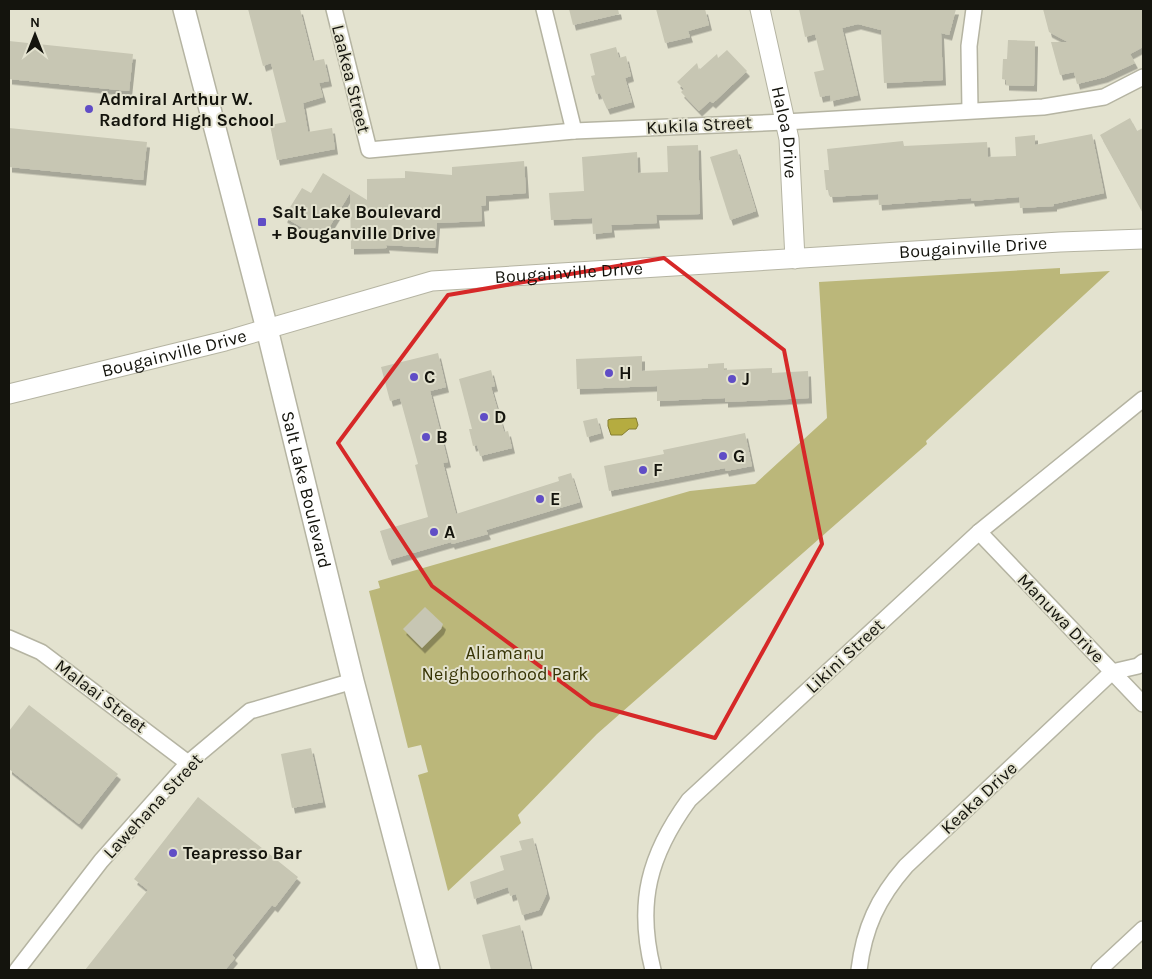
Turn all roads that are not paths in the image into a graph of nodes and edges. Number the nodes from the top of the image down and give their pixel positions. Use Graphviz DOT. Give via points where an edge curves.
graph roads {
  1 [pos="184,9"];
  2 [pos="334,9"];
  3 [pos="544,9"];
  4 [pos="760,9"];
  5 [pos="974,9"];
  6 [pos="1143,77"];
  7 [pos="970,110"];
  8 [pos="785,122"];
  9 [pos="574,131"];
  10 [pos="369,150"];
  11 [pos="1143,239"];
  12 [pos="795,258"];
  13 [pos="267,329"];
  14 [pos="9,394"];
  15 [pos="1143,399"];
  16 [pos="979,532"];
  17 [pos="9,638"];
  18 [pos="1143,662"];
  19 [pos="1112,672"];
  20 [pos="353,681"];
  21 [pos="1143,704"];
  22 [pos="188,763"];
  23 [pos="1143,929"];
  24 [pos="17,970"];
  25 [pos="429,970"];
  26 [pos="652,970"];
  27 [pos="859,970"];
  28 [pos="1099,970"];
  1 -- 13 [label="main road, Salt Lake Boulevard"];
  2 -- 10 [label="street, Laakea Street"];
  3 -- 9 [label="street"];
  4 -- 8 [label="street, Haloa Drive"];
  5 -- 7 [label="street" via="969,46"];
  6 -- 7 [label="street, Kukila Street" via="1104,98 1043,106"];
  7 -- 8 [label="street, Kukila Street"];
  8 -- 9 [label="street, Kukila Street"];
  8 -- 12 [label="street, Haloa Drive"];
  9 -- 10 [label="street, Kukila Street"];
  11 -- 12 [label="street, Bougainville Drive"];
  12 -- 13 [label="street, Bougainville Drive" via="432,281"];
  13 -- 14 [label="street, Bougainville Drive"];
  13 -- 20 [label="main road, Salt Lake Boulevard"];
  15 -- 16 [label="street, Likini Street"];
  16 -- 19 [label="street, Manuwa Drive"];
  16 -- 26 [label="street, Likini Street" via="689,800 658,850 648,883 646,941"];
  17 -- 22 [label="street, Malaai Street" via="42,652"];
  18 -- 19 [label="street"];
  19 -- 21 [label="street, Manuwa Drive"];
  19 -- 27 [label="street, Keaka Drive" via="887,887 872,916"];
  20 -- 22 [label="street, Lawehana Street" via="250,712"];
  20 -- 25 [label="main road, Salt Lake Boulevard"];
  22 -- 24 [label="street, Lawehana Street" via="101,862"];
  23 -- 28 [label="street"];
}
